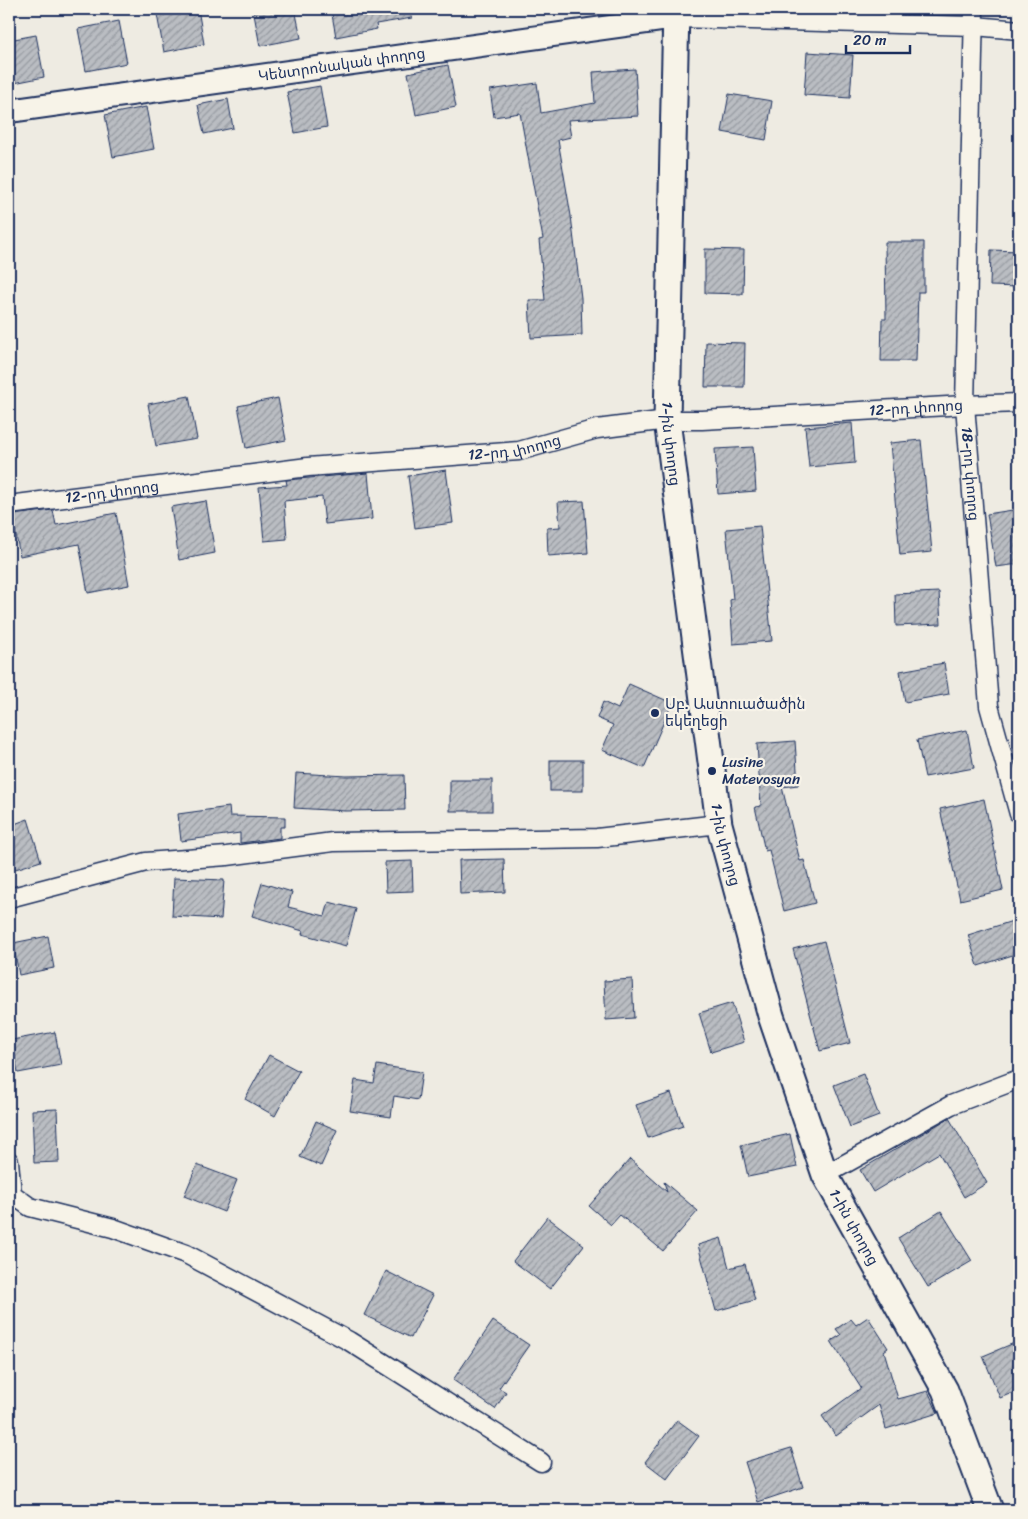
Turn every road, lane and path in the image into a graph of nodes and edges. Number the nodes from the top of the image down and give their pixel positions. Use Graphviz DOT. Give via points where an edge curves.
graph roads {
  1 [pos="676,13"];
  2 [pos="975,17"];
  3 [pos="1019,30"];
  4 [pos="9,111"];
  5 [pos="964,404"];
  6 [pos="1019,404"];
  7 [pos="667,420"];
  8 [pos="9,504"];
  9 [pos="1019,814"];
  10 [pos="719,824"];
  11 [pos="9,898"];
  12 [pos="1019,1079"];
  13 [pos="9,1161"];
  14 [pos="825,1175"];
  15 [pos="541,1462"];
  16 [pos="990,1510"];
  1 -- 2 [label="street"];
  1 -- 4 [label="street, Կենտրոնական փողոց"];
  1 -- 7 [label="main road, 1-ին փողոց"];
  2 -- 3 [label="street"];
  2 -- 5 [label="street, 18-րդ փողոց"];
  5 -- 6 [label="street, 12-րդ փողոց"];
  5 -- 7 [label="street, 12-րդ փողոց"];
  5 -- 9 [label="street, 18-րդ փողոց" via="989,706"];
  7 -- 8 [label="street, 12-րդ փողոց" via="597,429 519,451 308,467"];
  7 -- 10 [label="main road, 1-ին փողոց"];
  10 -- 11 [label="street" via="597,838 333,842 226,856 146,862"];
  10 -- 14 [label="main road, 1-ին փողոց" via="771,1016"];
  12 -- 14 [label="street" via="951,1106"];
  13 -- 15 [label="street" via="12,1194 30,1207 113,1228 186,1254 349,1341"];
  14 -- 16 [label="main road, 1-ին փողոց" via="945,1390"];
}
